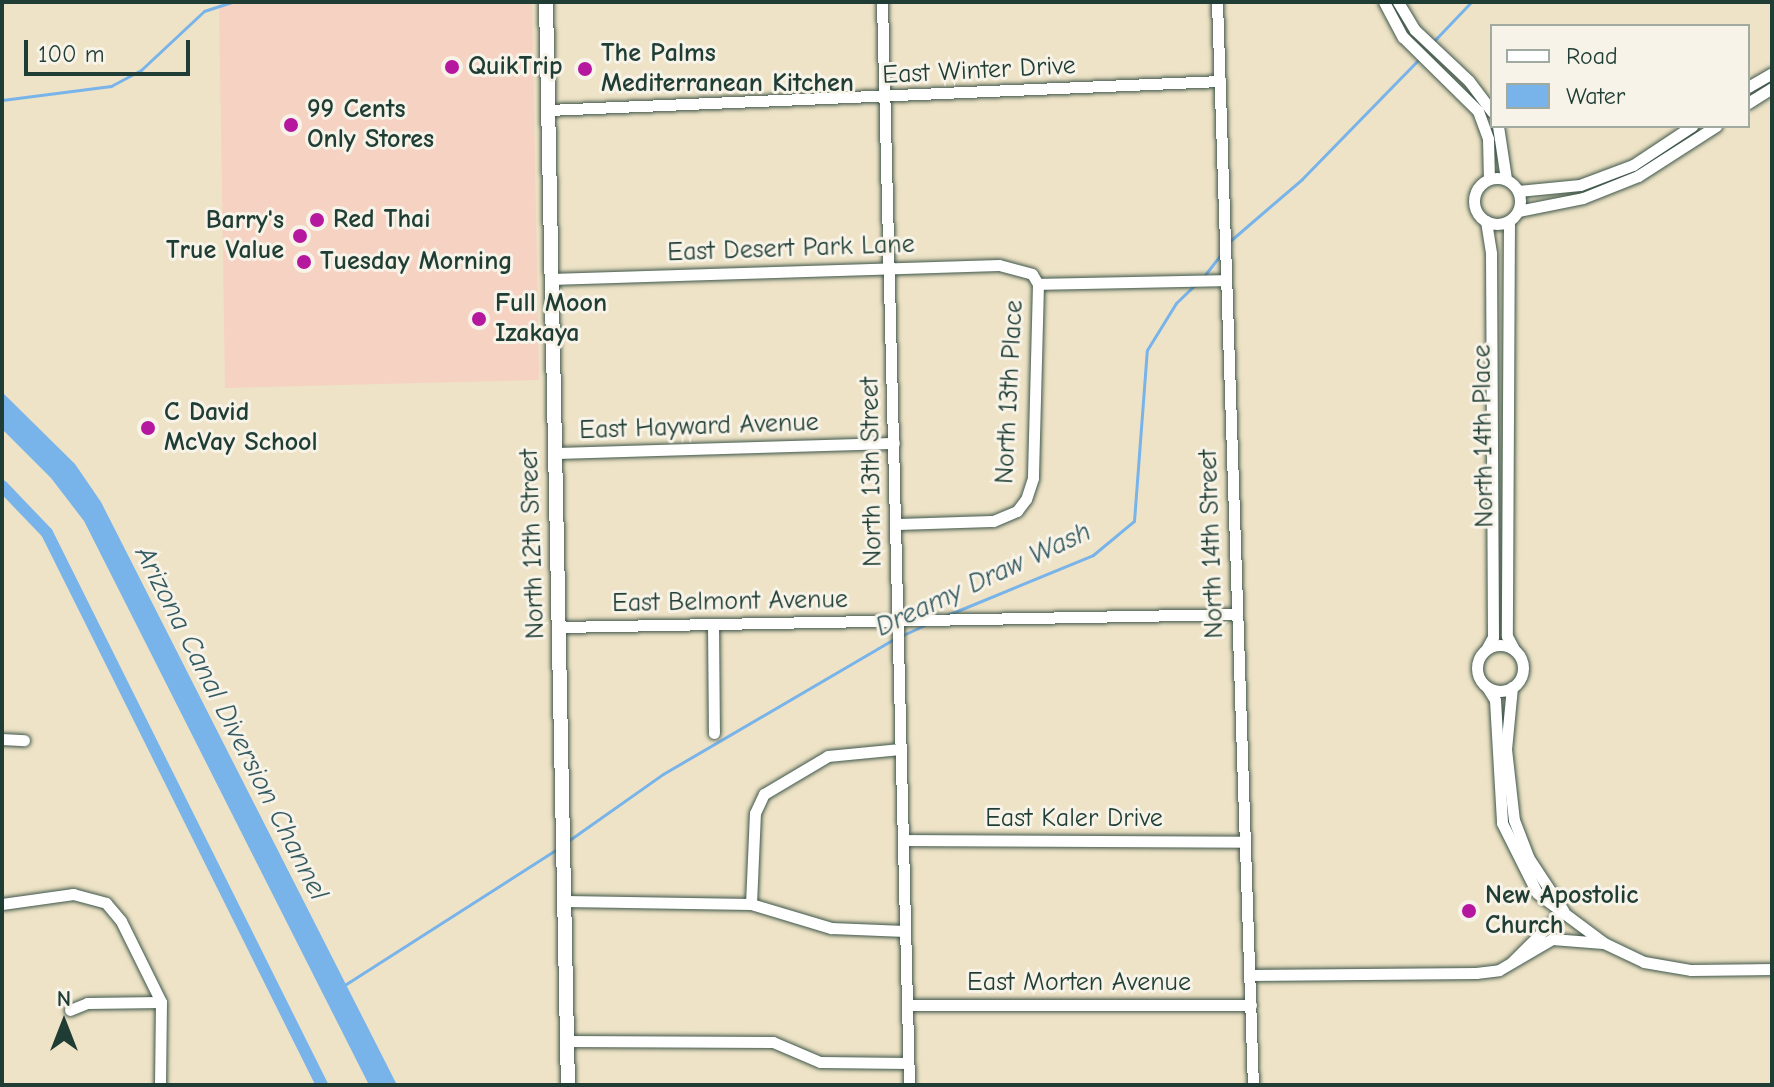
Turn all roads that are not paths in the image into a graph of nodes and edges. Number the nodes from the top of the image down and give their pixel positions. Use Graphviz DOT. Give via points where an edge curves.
graph roads {
  1 [pos="546,2"];
  2 [pos="882,2"];
  3 [pos="1217,2"];
  4 [pos="1384,2"];
  5 [pos="1398,2"];
  6 [pos="1772,73"];
  7 [pos="1220,81"];
  8 [pos="1750,86"];
  9 [pos="1772,88"];
  10 [pos="883,98"];
  11 [pos="1750,102"];
  12 [pos="1490,109"];
  13 [pos="548,110"];
  14 [pos="1498,128"];
  15 [pos="1689,128"];
  16 [pos="1713,128"];
  17 [pos="1489,179"];
  18 [pos="1506,179"];
  19 [pos="1518,191"];
  20 [pos="1518,211"];
  21 [pos="1486,221"];
  22 [pos="1509,221"];
  23 [pos="889,268"];
  24 [pos="550,279"];
  25 [pos="1035,279"];
  26 [pos="1226,280"];
  27 [pos="894,443"];
  28 [pos="554,453"];
  29 [pos="896,524"];
  30 [pos="1237,614"];
  31 [pos="897,620"];
  32 [pos="713,624"];
  33 [pos="560,627"];
  34 [pos="1487,648"];
  35 [pos="1514,649"];
  36 [pos="1487,687"];
  37 [pos="1512,687"];
  38 [pos="714,733"];
  39 [pos="2,739"];
  40 [pos="24,740"];
  41 [pos="900,749"];
  42 [pos="903,840"];
  43 [pos="1245,842"];
  44 [pos="565,901"];
  45 [pos="2,904"];
  46 [pos="751,904"];
  47 [pos="1563,911"];
  48 [pos="905,931"];
  49 [pos="1604,943"];
  50 [pos="1510,965"];
  51 [pos="1772,969"];
  52 [pos="1250,975"];
  53 [pos="161,1002"];
  54 [pos="907,1005"];
  55 [pos="1251,1005"];
  56 [pos="70,1010"];
  57 [pos="567,1041"];
  58 [pos="908,1063"];
  59 [pos="160,1085"];
  60 [pos="568,1085"];
  61 [pos="909,1085"];
  62 [pos="1253,1085"];
  1 -- 13 [label="street, North 12th Street"];
  2 -- 10 [label="street, North 13th Street"];
  3 -- 7 [label="street, North 14th Street"];
  4 -- 17 [label="street, North 14th Place" via="1415,50 1470,100 1484,122"];
  5 -- 12 [label="street" via="1424,39"];
  6 -- 8 [label="street"];
  7 -- 10 [label="street, East Winter Drive"];
  7 -- 26 [label="street, North 14th Street"];
  9 -- 11 [label="street"];
  10 -- 13 [label="street, East Winter Drive"];
  10 -- 23 [label="street, North 13th Street"];
  13 -- 24 [label="street, North 12th Street"];
  14 -- 18 [label="street"];
  15 -- 19 [label="street" via="1633,165 1580,185"];
  16 -- 20 [label="street" via="1638,176 1583,198"];
  17 -- 18 [label="street"];
  17 -- 21 [label="street, North 14th Place" via="1474,199"];
  18 -- 19 [label="street"];
  19 -- 20 [label="street"];
  20 -- 22 [label="street"];
  21 -- 22 [label="street"];
  21 -- 34 [label="street, North 14th Place" via="1491,254 1493,609"];
  22 -- 35 [label="street, North 14th Place" via="1507,636"];
  23 -- 24 [label="street, East Desert Park Lane"];
  23 -- 25 [label="street, East Desert Park Lane" via="1011,265"];
  23 -- 27 [label="street, North 13th Street"];
  24 -- 28 [label="street, North 12th Street"];
  25 -- 26 [label="street, East Desert Park Lane"];
  25 -- 29 [label="street, North 13th Place" via="1033,478 1017,511 993,521"];
  26 -- 30 [label="street, North 14th Street"];
  27 -- 28 [label="street, East Hayward Avenue"];
  27 -- 29 [label="street, North 13th Street"];
  28 -- 33 [label="street, North 12th Street"];
  29 -- 31 [label="street, North 13th Street"];
  30 -- 31 [label="street, East Belmont Avenue"];
  30 -- 43 [label="street, North 14th Street"];
  31 -- 32 [label="street, East Belmont Avenue"];
  31 -- 41 [label="street, North 13th Street"];
  32 -- 33 [label="street, East Belmont Avenue"];
  32 -- 38 [label="street"];
  33 -- 44 [label="street, North 12th Street"];
  34 -- 35 [label="street" via="1501,644"];
  34 -- 36 [label="street, North 14th Place" via="1477,664"];
  35 -- 37 [label="street, North 14th Place" via="1523,667"];
  36 -- 37 [label="street"];
  36 -- 47 [label="street, North 14th Place" via="1495,700 1502,823 1537,893"];
  37 -- 47 [label="street, North 14th Place" via="1506,749 1514,820 1528,857"];
  39 -- 40 [label="street"];
  41 -- 42 [label="street, North 13th Street"];
  41 -- 46 [label="street" via="828,756 753,802"];
  42 -- 43 [label="street, East Kaler Drive"];
  42 -- 48 [label="street, North 13th Street"];
  43 -- 52 [label="street, North 14th Street"];
  44 -- 46 [label="street"];
  44 -- 57 [label="street, North 12th Street"];
  45 -- 53 [label="street" via="73,894 106,903 121,921"];
  46 -- 48 [label="street" via="831,928"];
  47 -- 49 [label="street"];
  47 -- 50 [label="street"];
  48 -- 54 [label="street, North 13th Street"];
  49 -- 50 [label="street" via="1552,939"];
  49 -- 51 [label="street" via="1644,962 1683,970"];
  50 -- 52 [label="street" via="1476,973"];
  52 -- 55 [label="street, North 14th Street"];
  53 -- 56 [label="street" via="87,1003"];
  53 -- 59 [label="street"];
  54 -- 55 [label="street, East Morten Avenue"];
  54 -- 58 [label="street, North 13th Street"];
  55 -- 62 [label="street, North 14th Street"];
  57 -- 58 [label="street" via="773,1042 820,1062"];
  57 -- 60 [label="street, North 12th Street"];
  58 -- 61 [label="street, North 13th Street"];
}
